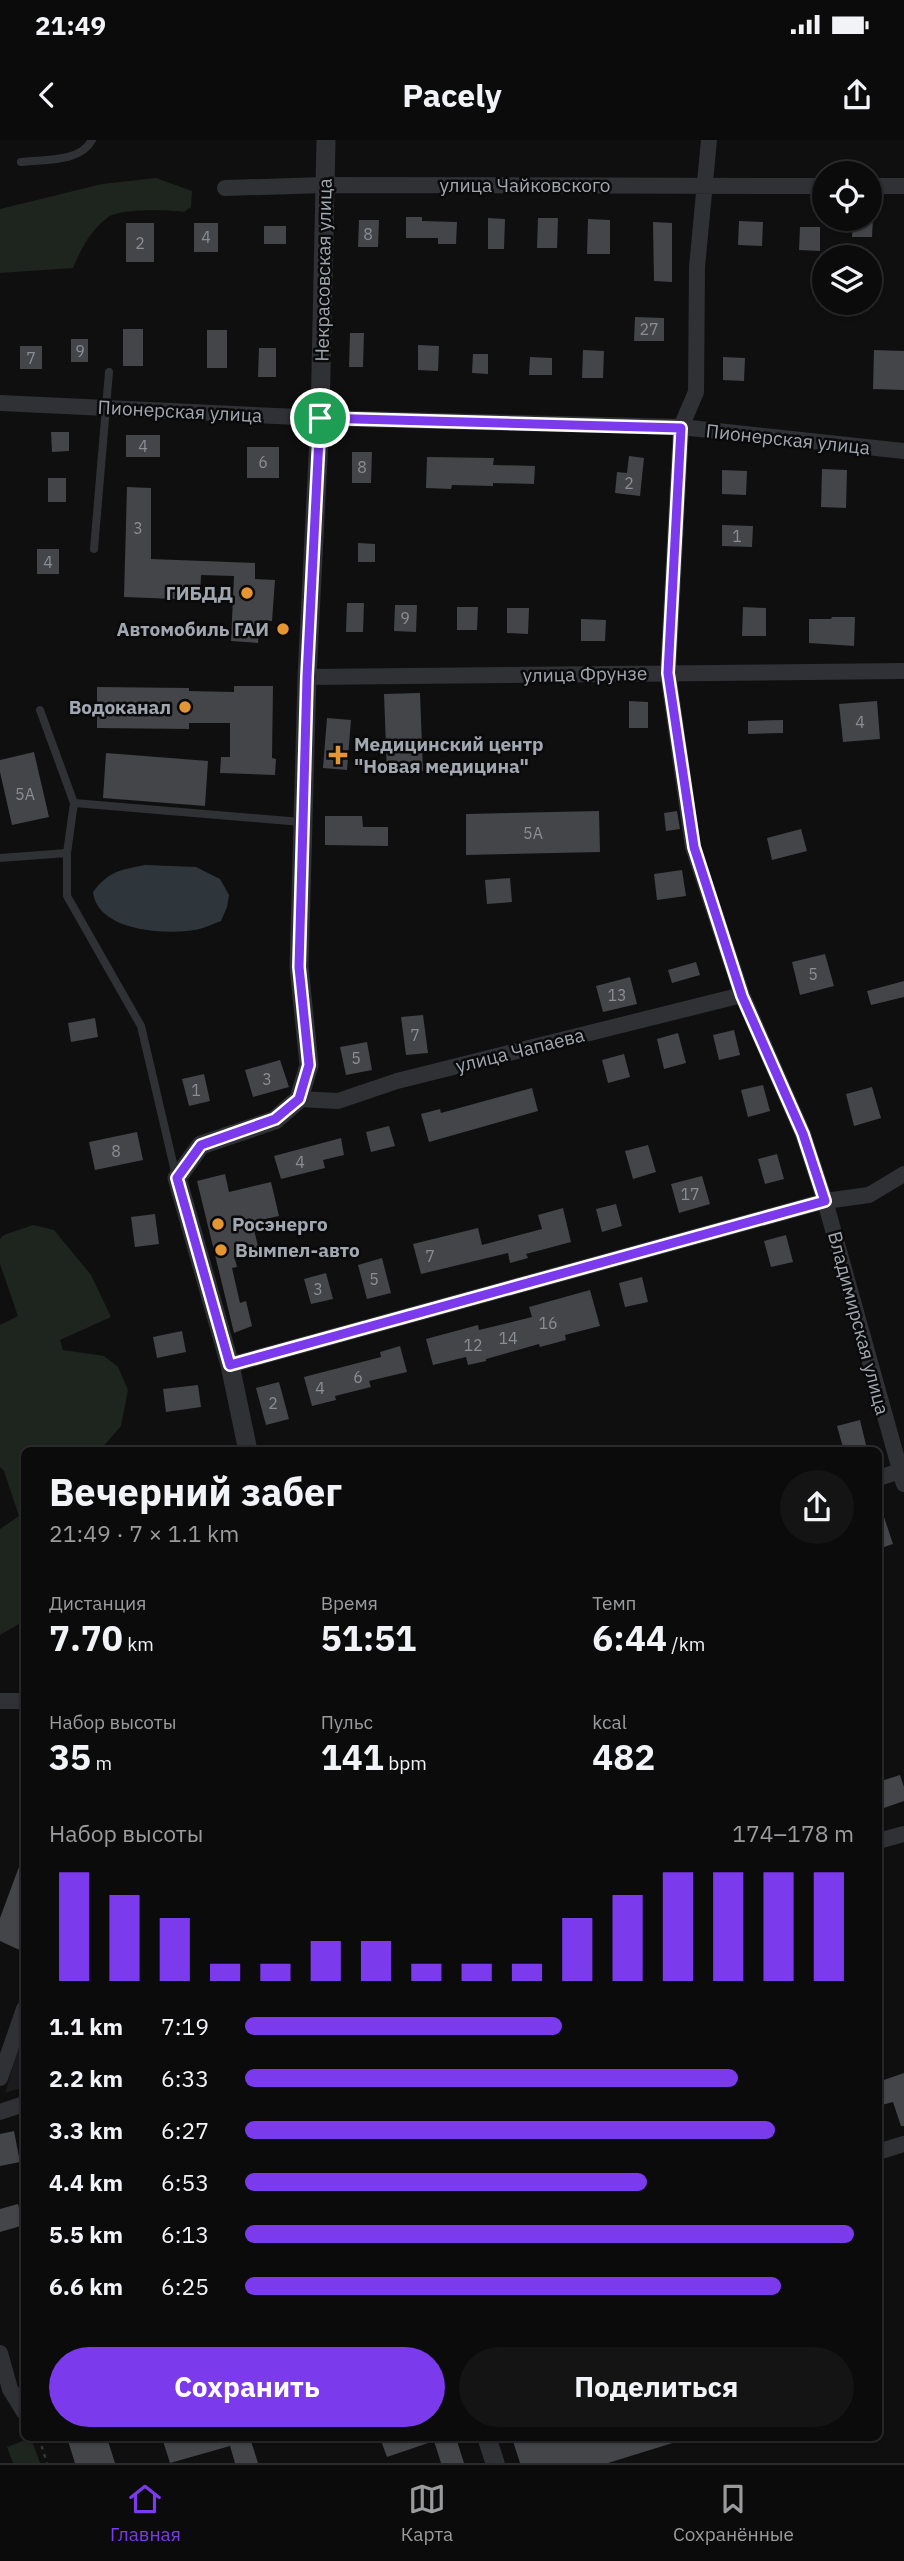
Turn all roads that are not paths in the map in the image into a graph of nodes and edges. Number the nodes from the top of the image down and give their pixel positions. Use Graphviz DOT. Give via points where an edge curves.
graph roads {
  1 [pos="92,140"];
  2 [pos="326,140"];
  3 [pos="709,140"];
  4 [pos="22,162"];
  5 [pos="325,185"];
  6 [pos="706,186"];
  7 [pos="812,186"];
  8 [pos="882,186"];
  9 [pos="904,186"];
  10 [pos="225,188"];
  11 [pos="109,372"];
  12 [pos="0,403"];
  13 [pos="107,408"];
  14 [pos="320,418"];
  15 [pos="681,428"];
  16 [pos="904,452"];
  17 [pos="94,549"];
  18 [pos="904,671"];
  19 [pos="668,673"];
  20 [pos="307,677"];
  21 [pos="40,710"];
  22 [pos="74,803"];
  23 [pos="305,822"];
  24 [pos="67,853"];
  25 [pos="0,858"];
  26 [pos="742,996"];
  27 [pos="299,1099"];
  28 [pos="904,1174"];
  29 [pos="177,1178"];
  30 [pos="825,1201"];
  31 [pos="230,1365"];
  32 [pos="247,1447"];
  33 [pos="903,1475"];
  34 [pos="882,1478"];
  35 [pos="0,1701"];
  36 [pos="21,1702"];
  37 [pos="904,1834"];
  38 [pos="882,1840"];
  39 [pos="21,2018"];
  40 [pos="0,2078"];
  41 [pos="21,2105"];
  42 [pos="0,2112"];
  43 [pos="904,2144"];
  44 [pos="882,2151"];
  45 [pos="0,2353"];
  46 [pos="21,2407"];
  47 [pos="487,2441"];
  48 [pos="495,2463"];
  1 -- 4 [label="lane" via="76,155"];
  2 -- 5 [label="street, Некрасовская улица"];
  3 -- 6 [label="street, Владимирская улица"];
  5 -- 6 [label="street, улица Чайковского"];
  5 -- 10 [label="street, улица Чайковского"];
  5 -- 14 [label="street, Некрасовская улица"];
  6 -- 7 [label="street, улица Чайковского"];
  6 -- 15 [label="street, Владимирская улица" via="697,267 696,392"];
  8 -- 9 [label="street"];
  11 -- 13 [label="lane"];
  12 -- 13 [label="street, Пионерская улица"];
  13 -- 14 [label="street, Пионерская улица"];
  13 -- 17 [label="lane"];
  14 -- 15 [label="street, Пионерская улица"];
  14 -- 20 [label="street, Некрасовская улица"];
  15 -- 16 [label="street, Пионерская улица"];
  15 -- 19 [label="street, Владимирская улица"];
  18 -- 19 [label="street, улица Фрунзе"];
  19 -- 20 [label="street, улица Фрунзе"];
  19 -- 26 [label="street, Владимирская улица" via="694,847"];
  20 -- 23 [label="street, Некрасовская улица"];
  21 -- 22 [label="lane"];
  22 -- 23 [label="lane"];
  22 -- 24 [label="lane"];
  23 -- 27 [label="street, Некрасовская улица" via="299,967 309,1065"];
  24 -- 25 [label="lane"];
  24 -- 29 [label="lane" via="67,896 141,1026"];
  26 -- 27 [label="street, улица Чапаева" via="397,1081 338,1101"];
  26 -- 30 [label="street, Владимирская улица" via="803,1134"];
  27 -- 29 [label="street" via="275,1119 201,1145"];
  28 -- 30 [label="street" via="869,1195"];
  29 -- 31 [label="street"];
  30 -- 31 [label="street"];
  30 -- 33 [label="street, Владимирская улица"];
  31 -- 32 [label="street"];
  33 -- 34 [label="street"];
  35 -- 36 [label="street"];
  37 -- 38 [label="street"];
  39 -- 40 [label="street"];
  41 -- 42 [label="street"];
  43 -- 44 [label="street"];
  45 -- 46 [label="street" via="10,2389"];
  47 -- 48 [label="street"];
}
